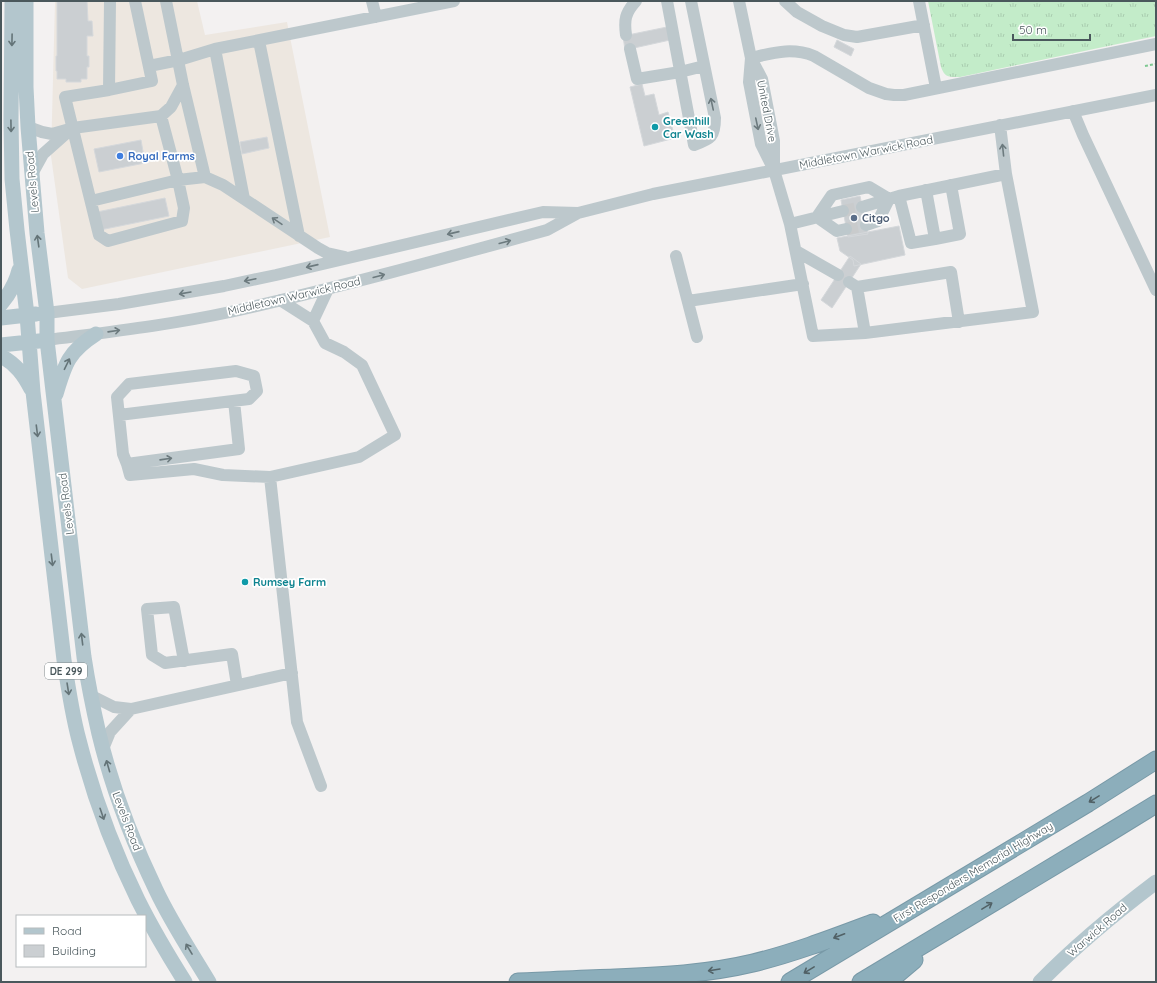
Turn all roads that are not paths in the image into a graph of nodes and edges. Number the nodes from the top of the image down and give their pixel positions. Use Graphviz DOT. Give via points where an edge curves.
graph roads {
  1 [pos="12,1"];
  2 [pos="26,1"];
  3 [pos="110,1"];
  4 [pos="135,1"];
  5 [pos="166,1"];
  6 [pos="372,1"];
  7 [pos="454,1"];
  8 [pos="636,1"];
  9 [pos="667,1"];
  10 [pos="691,1"];
  11 [pos="739,1"];
  12 [pos="785,1"];
  13 [pos="919,1"];
  14 [pos="376,17"];
  15 [pos="924,25"];
  16 [pos="626,35"];
  17 [pos="259,41"];
  18 [pos="1156,44"];
  19 [pos="215,49"];
  20 [pos="630,49"];
  21 [pos="751,58"];
  22 [pos="179,60"];
  23 [pos="149,66"];
  24 [pos="704,66"];
  25 [pos="680,72"];
  26 [pos="183,85"];
  27 [pos="936,88"];
  28 [pos="109,90"];
  29 [pos="1156,94"];
  30 [pos="1073,111"];
  31 [pos="161,116"];
  32 [pos="1000,125"];
  33 [pos="28,127"];
  34 [pos="73,128"];
  35 [pos="774,170"];
  36 [pos="1006,174"];
  37 [pos="31,175"];
  38 [pos="205,177"];
  39 [pos="178,180"];
  40 [pos="951,185"];
  41 [pos="926,190"];
  42 [pos="894,197"];
  43 [pos="244,199"];
  44 [pos="91,201"];
  45 [pos="862,207"];
  46 [pos="843,211"];
  47 [pos="578,213"];
  48 [pos="817,217"];
  49 [pos="790,224"];
  50 [pos="866,224"];
  51 [pos="846,229"];
  52 [pos="299,236"];
  53 [pos="935,239"];
  54 [pos="796,251"];
  55 [pos="676,256"];
  56 [pos="348,258"];
  57 [pos="21,265"];
  58 [pos="838,275"];
  59 [pos="802,284"];
  60 [pos="328,290"];
  61 [pos="1156,290"];
  62 [pos="280,300"];
  63 [pos="688,301"];
  64 [pos="1,304"];
  65 [pos="47,313"];
  66 [pos="27,315"];
  67 [pos="1,318"];
  68 [pos="313,321"];
  69 [pos="959,322"];
  70 [pos="866,333"];
  71 [pos="96,334"];
  72 [pos="697,337"];
  73 [pos="47,340"];
  74 [pos="29,342"];
  75 [pos="1,345"];
  76 [pos="1,356"];
  77 [pos="33,392"];
  78 [pos="55,401"];
  79 [pos="234,401"];
  80 [pos="119,415"];
  81 [pos="127,464"];
  82 [pos="270,477"];
  83 [pos="184,661"];
  84 [pos="292,673"];
  85 [pos="237,685"];
  86 [pos="90,694"];
  87 [pos="132,709"];
  88 [pos="103,749"];
  89 [pos="1156,760"];
  90 [pos="321,786"];
  91 [pos="1156,804"];
  92 [pos="1156,882"];
  93 [pos="914,907"];
  94 [pos="146,915"];
  95 [pos="146,916"];
  96 [pos="954,926"];
  97 [pos="185,982"];
  98 [pos="209,982"];
  99 [pos="518,982"];
  100 [pos="790,982"];
  101 [pos="861,982"];
  102 [pos="888,982"];
  103 [pos="1040,982"];
  1 -- 57 [label="main road, Levels Road, one-way" via="12,179"];
  2 -- 33 [label="main road, Levels Road"];
  3 -- 28 [label="street"];
  4 -- 23 [label="street"];
  5 -- 22 [label="street"];
  6 -- 14 [label="street"];
  7 -- 14 [label="street"];
  8 -- 16 [label="street" via="628,10 624,23"];
  9 -- 25 [label="street"];
  10 -- 24 [label="street"];
  11 -- 21 [label="street, United Drive"];
  12 -- 15 [label="street" via="797,12 822,26 857,38"];
  13 -- 15 [label="street"];
  14 -- 17 [label="street"];
  15 -- 27 [label="street"];
  17 -- 19 [label="street"];
  17 -- 52 [label="street"];
  18 -- 27 [label="street"];
  19 -- 22 [label="street"];
  19 -- 43 [label="street"];
  20 -- 25 [label="street" via="637,79"];
  21 -- 27 [label="street" via="774,53 805,52 869,88 886,94 904,95"];
  21 -- 35 [label="street, United Drive" via="762,79 774,141"];
  22 -- 23 [label="street"];
  22 -- 26 [label="street"];
  23 -- 28 [label="street" via="152,81"];
  24 -- 25 [label="street"];
  25 -- 24 [label="street, one-way" via="694,145 707,140 715,131 715,118"];
  26 -- 31 [label="street" via="171,107"];
  26 -- 38 [label="street"];
  28 -- 34 [label="street" via="65,97"];
  29 -- 30 [label="street, Middletown Warwick Road"];
  30 -- 32 [label="street, Middletown Warwick Road"];
  30 -- 61 [label="street"];
  31 -- 34 [label="street"];
  31 -- 39 [label="street"];
  32 -- 35 [label="street, Middletown Warwick Road"];
  36 -- 32 [label="street, one-way"];
  33 -- 34 [label="street" via="48,134"];
  33 -- 37 [label="main road, Levels Road"];
  34 -- 37 [label="street" via="43,154"];
  34 -- 44 [label="street"];
  35 -- 47 [label="street, Middletown Warwick Road" via="653,194"];
  35 -- 49 [label="street, United Drive"];
  36 -- 40 [label="street"];
  36 -- 69 [label="street" via="1033,312"];
  65 -- 37 [label="main road, Levels Road, one-way"];
  38 -- 39 [label="street"];
  38 -- 43 [label="street"];
  39 -- 44 [label="street"];
  39 -- 44 [label="street" via="184,208 182,221 108,241 99,235"];
  40 -- 41 [label="street"];
  40 -- 53 [label="street" via="960,234"];
  41 -- 42 [label="street"];
  41 -- 53 [label="street"];
  42 -- 45 [label="street"];
  42 -- 48 [label="street" via="869,187 832,195"];
  42 -- 50 [label="street" via="878,221"];
  42 -- 53 [label="street" via="911,243"];
  52 -- 43 [label="street, one-way"];
  46 -- 48 [label="street"];
  47 -- 56 [label="street, Middletown Warwick Road, one-way" via="543,212"];
  60 -- 47 [label="street, Middletown Warwick Road, one-way" via="548,230"];
  48 -- 49 [label="street"];
  48 -- 51 [label="street" via="837,231"];
  49 -- 54 [label="street, United Drive"];
  52 -- 56 [label="street" via="327,253"];
  54 -- 58 [label="street"];
  54 -- 59 [label="street, United Drive"];
  55 -- 63 [label="street"];
  56 -- 65 [label="street, Middletown Warwick Road, one-way" via="224,286"];
  57 -- 64 [label="main road" via="15,285"];
  57 -- 66 [label="main road, Levels Road"];
  59 -- 63 [label="street"];
  59 -- 70 [label="street, United Drive" via="813,336"];
  60 -- 62 [label="street, Middletown Warwick Road"];
  60 -- 68 [label="street"];
  62 -- 68 [label="street"];
  71 -- 62 [label="street, Middletown Warwick Road, one-way" via="214,315"];
  63 -- 72 [label="street"];
  65 -- 66 [label="main road, Middletown Warwick Road"];
  65 -- 73 [label="main road, Levels Road"];
  66 -- 67 [label="main road, Middletown Warwick Road"];
  66 -- 74 [label="main road, Levels Road"];
  68 -- 82 [label="street" via="325,343 362,365 395,435 358,457"];
  69 -- 70 [label="street"];
  69 -- 70 [label="street" via="951,272 853,285"];
  71 -- 73 [label="street, Middletown Warwick Road"];
  78 -- 71 [label="main road, one-way" via="70,356"];
  73 -- 74 [label="main road, Middletown Warwick Road"];
  73 -- 78 [label="main road, Levels Road / DE 299"];
  74 -- 75 [label="main road, Middletown Warwick Road"];
  74 -- 77 [label="main road, Levels Road / DE 299"];
  76 -- 77 [label="main road, DE 299" via="14,364"];
  77 -- 94 [label="main road, Levels Road / DE 299, one-way" via="70,698 89,777 119,860"];
  86 -- 78 [label="main road, Levels Road / DE 299, one-way"];
  79 -- 80 [label="street"];
  79 -- 80 [label="street" via="249,399 257,391 254,376 236,371 129,384 117,397"];
  81 -- 79 [label="street, one-way" via="239,449"];
  80 -- 81 [label="street" via="123,454"];
  81 -- 82 [label="street" via="130,475 194,469 223,475"];
  82 -- 84 [label="street"];
  83 -- 83 [label="street" via="165,663 152,655 147,609 174,607"];
  83 -- 85 [label="street" via="232,654"];
  84 -- 85 [label="street"];
  84 -- 90 [label="street" via="297,722"];
  85 -- 87 [label="street"];
  86 -- 87 [label="street" via="114,707"];
  86 -- 88 [label="main road, Levels Road / DE 299"];
  87 -- 88 [label="street" via="110,732"];
  98 -- 88 [label="main road, Levels Road / DE 299, one-way" via="175,926 141,858 123,813"];
  89 -- 93 [label="highway, First Responders Memorial Highway, one-way"];
  96 -- 91 [label="highway, one-way"];
  92 -- 103 [label="main road, Warwick Road" via="1092,933"];
  93 -- 99 [label="highway, one-way" via="784,954 722,969 674,975"];
  93 -- 100 [label="highway, First Responders Memorial Highway, one-way"];
  95 -- 97 [label="main road, Levels Road / DE 299, one-way"];
  96 -- 101 [label="highway"];
  96 -- 102 [label="highway"];
}
